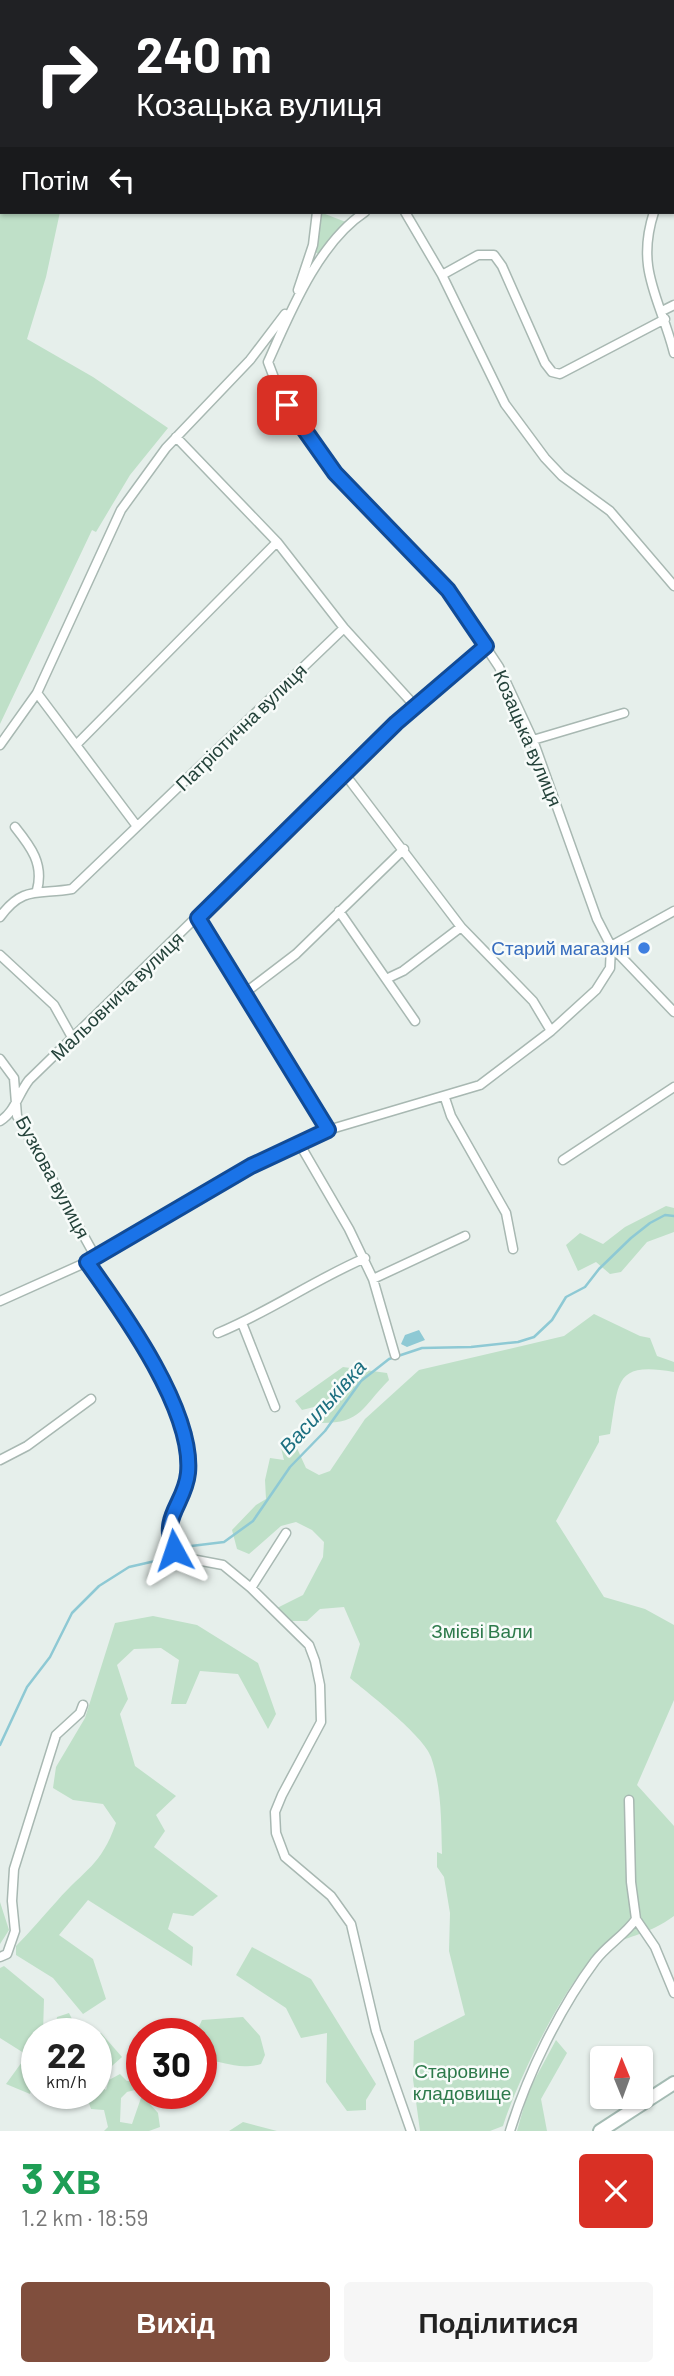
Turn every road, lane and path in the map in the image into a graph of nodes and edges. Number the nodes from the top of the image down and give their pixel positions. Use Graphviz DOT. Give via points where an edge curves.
graph roads {
  1 [pos="317,214"];
  2 [pos="363,214"];
  3 [pos="406,214"];
  4 [pos="653,214"];
  5 [pos="313,245"];
  6 [pos="326,253"];
  7 [pos="442,275"];
  8 [pos="293,304"];
  9 [pos="674,305"];
  10 [pos="663,315"];
  11 [pos="674,353"];
  12 [pos="250,360"];
  13 [pos="268,362"];
  14 [pos="176,437"];
  15 [pos="277,542"];
  16 [pos="674,586"];
  17 [pos="344,628"];
  18 [pos="486,646"];
  19 [pos="37,692"];
  20 [pos="415,706"];
  21 [pos="624,713"];
  22 [pos="533,740"];
  23 [pos="76,744"];
  24 [pos="0,746"];
  25 [pos="344,773"];
  26 [pos="136,825"];
  27 [pos="15,827"];
  28 [pos="404,849"];
  29 [pos="37,890"];
  30 [pos="339,911"];
  31 [pos="673,914"];
  32 [pos="0,917"];
  33 [pos="198,918"];
  34 [pos="461,927"];
  35 [pos="611,946"];
  36 [pos="0,954"];
  37 [pos="386,979"];
  38 [pos="246,992"];
  39 [pos="674,1012"];
  40 [pos="415,1021"];
  41 [pos="551,1031"];
  42 [pos="74,1039"];
  43 [pos="0,1059"];
  44 [pos="674,1087"];
  45 [pos="17,1095"];
  46 [pos="445,1098"];
  47 [pos="0,1121"];
  48 [pos="328,1130"];
  49 [pos="299,1143"];
  50 [pos="563,1160"];
  51 [pos="465,1236"];
  52 [pos="513,1249"];
  53 [pos="95,1256"];
  54 [pos="365,1258"];
  55 [pos="87,1262"];
  56 [pos="373,1279"];
  57 [pos="0,1301"];
  58 [pos="242,1323"];
  59 [pos="218,1333"];
  60 [pos="395,1355"];
  61 [pos="90,1399"];
  62 [pos="275,1407"];
  63 [pos="0,1460"];
  64 [pos="286,1534"];
  65 [pos="251,1588"];
  66 [pos="83,1705"];
  67 [pos="629,1800"];
  68 [pos="636,1919"];
  69 [pos="0,1957"];
  70 [pos="674,1993"];
  71 [pos="674,2083"];
  72 [pos="411,2131"];
  73 [pos="510,2131"];
  74 [pos="600,2131"];
  1 -- 5 [label="street"];
  2 -- 6 [label="street"];
  3 -- 7 [label="street"];
  4 -- 10 [label="street" via="646,238 646,263"];
  5 -- 6 [label="street" via="315,252"];
  5 -- 8 [label="street"];
  6 -- 8 [label="street"];
  7 -- 10 [label="street" via="478,255 494,255 545,363 560,374"];
  7 -- 16 [label="street" via="505,404 545,458 610,511"];
  8 -- 12 [label="street"];
  8 -- 13 [label="street"];
  9 -- 10 [label="street"];
  10 -- 11 [label="street"];
  12 -- 13 [label="street" via="260,354 266,355"];
  12 -- 14 [label="street"];
  13 -- 18 [label="street, Козацька вулиця" via="279,391 335,473 448,590"];
  14 -- 15 [label="street"];
  14 -- 19 [label="street" via="121,510"];
  15 -- 17 [label="street"];
  15 -- 23 [label="street"];
  17 -- 20 [label="street"];
  17 -- 26 [label="street, Патріотична вулиця"];
  18 -- 20 [label="street, Мальовнича вулиця"];
  18 -- 22 [label="street, Козацька вулиця" via="514,694"];
  19 -- 23 [label="street"];
  19 -- 24 [label="street"];
  20 -- 25 [label="street, Мальовнича вулиця"];
  21 -- 22 [label="street"];
  22 -- 35 [label="street, Козацька вулиця" via="597,919"];
  23 -- 26 [label="street"];
  25 -- 28 [label="street"];
  25 -- 33 [label="street, Мальовнича вулиця"];
  26 -- 29 [label="street, Патріотична вулиця" via="72,889"];
  27 -- 29 [label="street" via="37,859"];
  28 -- 30 [label="street"];
  28 -- 34 [label="street"];
  29 -- 32 [label="street" via="20,896"];
  30 -- 37 [label="street"];
  30 -- 38 [label="street" via="296,954"];
  31 -- 35 [label="street"];
  33 -- 38 [label="street"];
  33 -- 42 [label="street, Мальовнича вулиця"];
  34 -- 37 [label="street"];
  34 -- 41 [label="street" via="533,1001"];
  35 -- 39 [label="street, Козацька вулиця"];
  35 -- 41 [label="street" via="610,968 596,990"];
  36 -- 42 [label="street" via="54,1004"];
  37 -- 40 [label="street"];
  38 -- 48 [label="street"];
  41 -- 46 [label="street" via="480,1085"];
  42 -- 45 [label="street, Мальовнича вулиця"];
  43 -- 45 [label="street, Бузкова вулиця" via="15,1078"];
  44 -- 50 [label="street"];
  45 -- 47 [label="street, Мальовнича вулиця" via="13,1109"];
  45 -- 53 [label="street, Бузкова вулиця" via="17,1116"];
  46 -- 48 [label="street"];
  46 -- 52 [label="street" via="506,1213"];
  48 -- 49 [label="street"];
  49 -- 53 [label="street"];
  49 -- 54 [label="street"];
  51 -- 56 [label="street"];
  53 -- 55 [label="street"];
  54 -- 56 [label="street"];
  54 -- 58 [label="street" via="321,1277"];
  55 -- 57 [label="street"];
  55 -- 65 [label="street" via="154,1364 183,1435 188,1473 168,1528 174,1550 186,1558 223,1565"];
  56 -- 60 [label="street"];
  58 -- 59 [label="street"];
  58 -- 62 [label="street"];
  61 -- 63 [label="street" via="27,1446"];
  64 -- 65 [label="street"];
  65 -- 72 [label="street" via="309,1645 320,1685 321,1722 275,1812 276,1833 285,1857 331,1896 351,1924 376,2031"];
  66 -- 69 [label="street" via="55,1735 14,1869 15,1931 6,1954"];
  67 -- 68 [label="street"];
  68 -- 70 [label="street" via="655,1947"];
  68 -- 73 [label="street" via="605,1947 577,1986 522,2093"];
  71 -- 74 [label="main road"];
}
